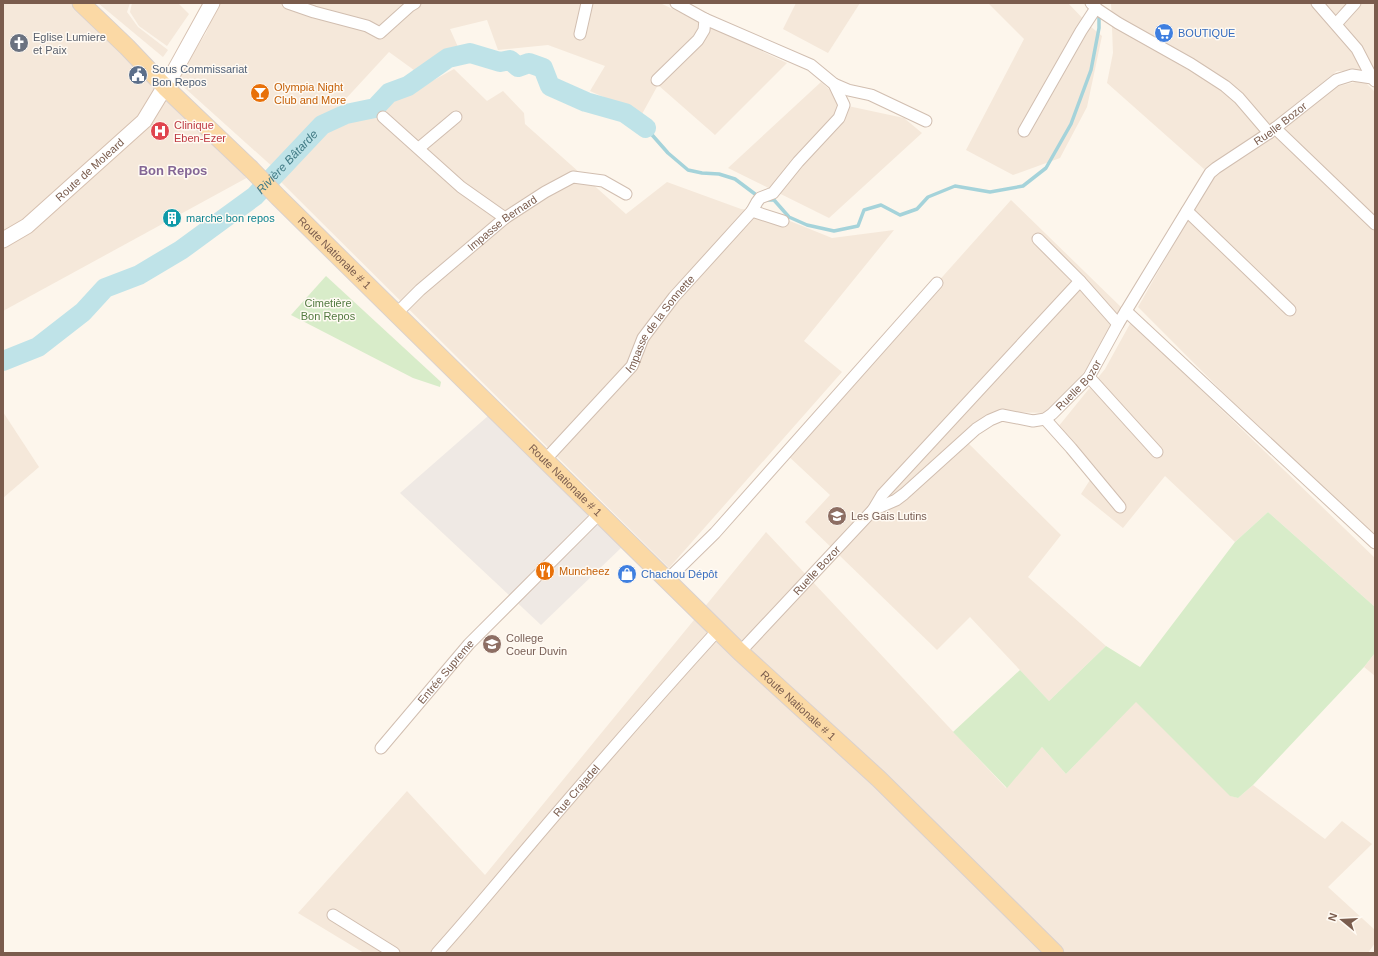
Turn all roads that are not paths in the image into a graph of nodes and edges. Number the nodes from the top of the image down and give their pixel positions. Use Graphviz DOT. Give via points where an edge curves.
graph roads {
  1 [pos="81,3"];
  2 [pos="212,3"];
  3 [pos="288,3"];
  4 [pos="415,3"];
  5 [pos="587,3"];
  6 [pos="676,3"];
  7 [pos="1317,3"];
  8 [pos="1355,3"];
  9 [pos="1095,7"];
  10 [pos="706,19"];
  11 [pos="1336,24"];
  12 [pos="580,34"];
  13 [pos="1374,79"];
  14 [pos="657,80"];
  15 [pos="834,84"];
  16 [pos="165,87"];
  17 [pos="860,92"];
  18 [pos="844,104"];
  19 [pos="384,117"];
  20 [pos="456,117"];
  21 [pos="926,121"];
  22 [pos="1272,130"];
  23 [pos="1024,131"];
  24 [pos="419,148"];
  25 [pos="626,194"];
  26 [pos="752,211"];
  27 [pos="1187,211"];
  28 [pos="505,218"];
  29 [pos="783,221"];
  30 [pos="1375,224"];
  31 [pos="1038,239"];
  32 [pos="3,240"];
  33 [pos="1080,281"];
  34 [pos="937,283"];
  35 [pos="1290,310"];
  36 [pos="1126,311"];
  37 [pos="396,314"];
  38 [pos="1118,324"];
  39 [pos="1089,377"];
  40 [pos="1045,419"];
  41 [pos="1157,452"];
  42 [pos="545,460"];
  43 [pos="1120,507"];
  44 [pos="873,510"];
  45 [pos="599,514"];
  46 [pos="1375,543"];
  47 [pos="667,580"];
  48 [pos="718,630"];
  49 [pos="740,652"];
  50 [pos="381,748"];
  51 [pos="333,915"];
  52 [pos="1048,950"];
  53 [pos="394,953"];
  54 [pos="437,953"];
  1 -- 16 [label="main road, Route Nationale # 1"];
  2 -- 16 [label="street, Route de Moleard"];
  3 -- 4 [label="street" via="367,26 380,33"];
  5 -- 12 [label="street"];
  6 -- 10 [label="street"];
  7 -- 11 [label="street"];
  8 -- 11 [label="street"];
  9 -- 22 [label="street" via="1225,86"];
  9 -- 23 [label="street"];
  10 -- 14 [label="street" via="704,30 698,40"];
  10 -- 15 [label="street" via="811,65"];
  11 -- 13 [label="street" via="1358,49"];
  13 -- 22 [label="street, Ruelle Bozor" via="1352,76 1336,80"];
  15 -- 17 [label="street"];
  15 -- 18 [label="street"];
  16 -- 32 [label="street, Route de Moleard" via="144,121 26,226"];
  16 -- 37 [label="main road, Route Nationale # 1"];
  17 -- 18 [label="street"];
  17 -- 21 [label="street"];
  18 -- 26 [label="street, Impasse de la Sonnette" via="839,118 772,194 760,198"];
  19 -- 24 [label="street"];
  20 -- 24 [label="street"];
  22 -- 27 [label="street, Ruelle Bozor" via="1210,173"];
  22 -- 30 [label="street"];
  24 -- 28 [label="street" via="461,187"];
  25 -- 28 [label="street, Impasse Bernard" via="603,181 573,177 544,192"];
  26 -- 29 [label="street"];
  26 -- 42 [label="street, Impasse de la Sonnette" via="674,297 643,338 632,366"];
  27 -- 35 [label="street"];
  27 -- 36 [label="street, Ruelle Bozor"];
  28 -- 37 [label="street, Impasse Bernard" via="420,290"];
  31 -- 33 [label="street"];
  33 -- 38 [label="street"];
  33 -- 44 [label="street" via="882,495"];
  34 -- 47 [label="street" via="715,533"];
  36 -- 38 [label="street, Ruelle Bozor"];
  36 -- 46 [label="street"];
  37 -- 42 [label="main road, Route Nationale # 1"];
  38 -- 39 [label="street, Ruelle Bozor"];
  39 -- 40 [label="street, Ruelle Bozor"];
  39 -- 41 [label="street"];
  40 -- 43 [label="street"];
  40 -- 44 [label="street, Ruelle Bozor" via="1033,421 1002,415 990,420 976,429 904,494"];
  42 -- 45 [label="main road, Route Nationale # 1"];
  44 -- 49 [label="street, Ruelle Bozor"];
  45 -- 47 [label="main road, Route Nationale # 1"];
  45 -- 50 [label="street, Entrée Supreme" via="469,644"];
  47 -- 48 [label="main road, Route Nationale # 1"];
  48 -- 49 [label="main road, Route Nationale # 1"];
  48 -- 54 [label="street, Rue Crajadel"];
  49 -- 52 [label="main road, Route Nationale # 1" via="874,774"];
  51 -- 53 [label="street"];
}
